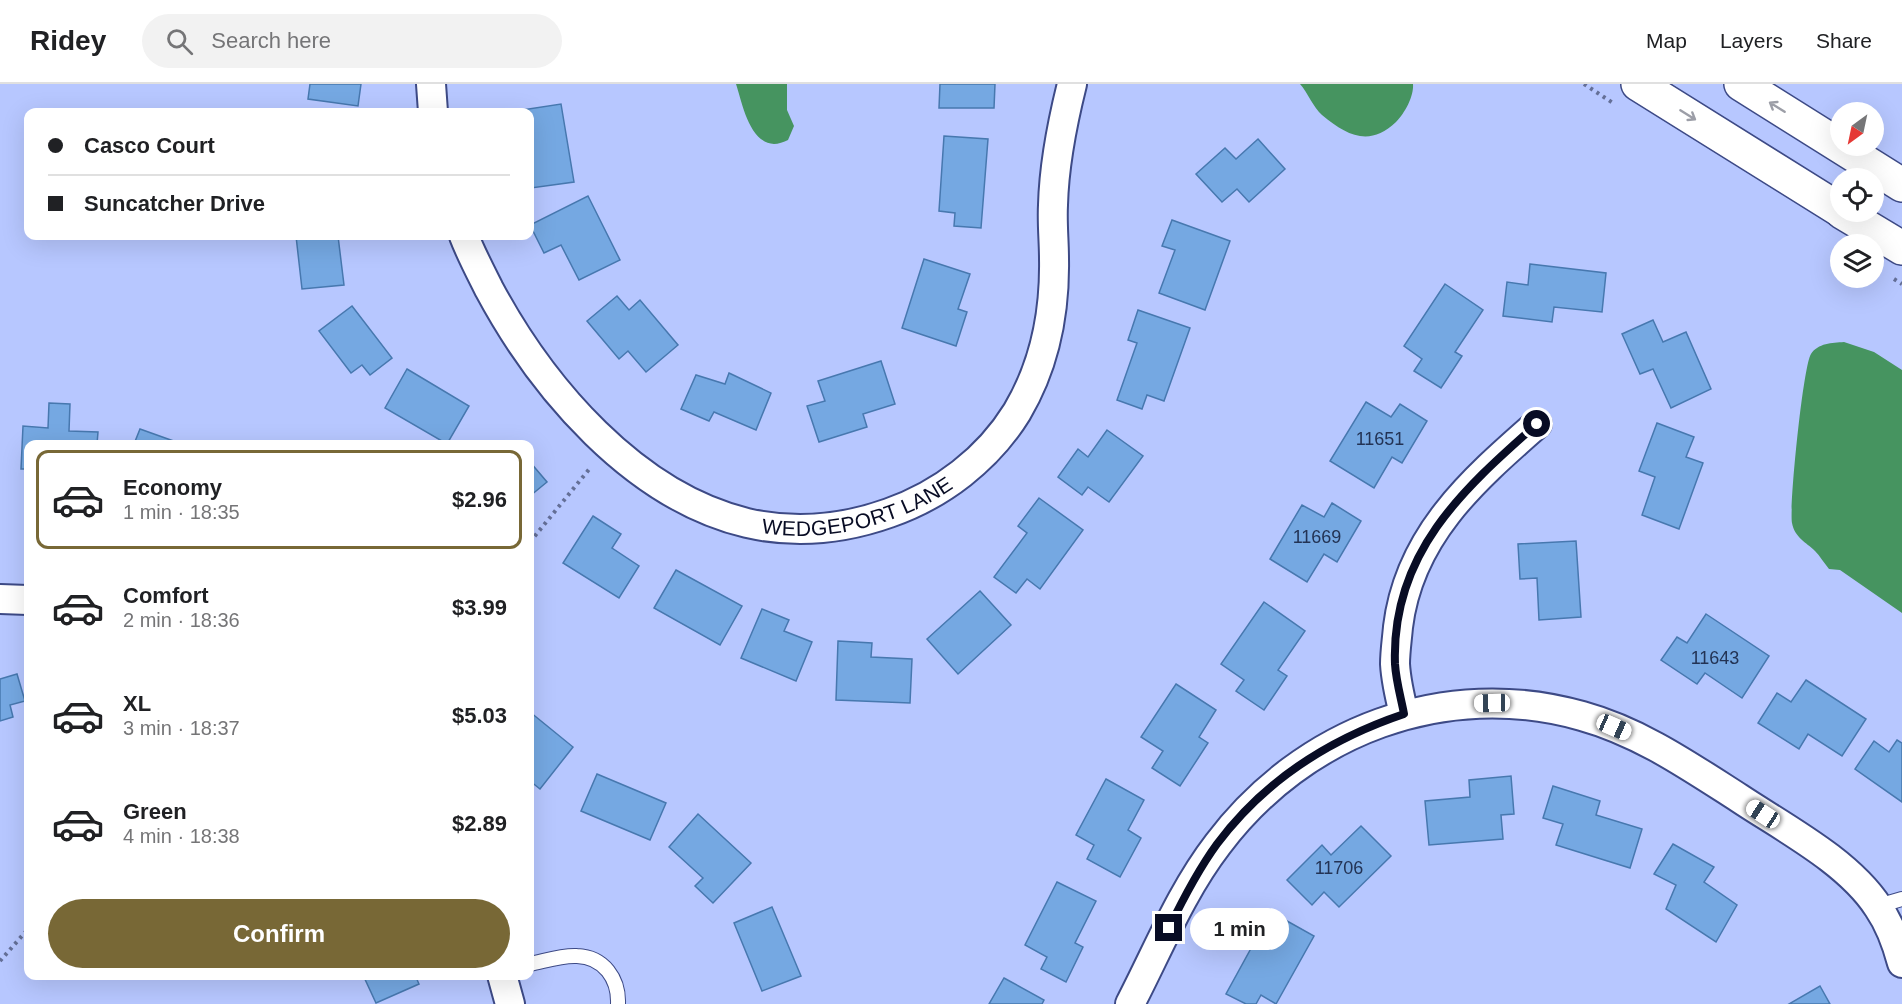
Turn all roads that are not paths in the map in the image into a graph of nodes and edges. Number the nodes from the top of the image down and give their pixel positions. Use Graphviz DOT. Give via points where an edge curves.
graph roads {
  1 [pos="431,84"];
  2 [pos="1072,84"];
  3 [pos="1638,84"];
  4 [pos="1741,84"];
  5 [pos="433,108"];
  6 [pos="1902,185"];
  7 [pos="1830,204"];
  8 [pos="1859,222"];
  9 [pos="466,240"];
  10 [pos="1902,248"];
  11 [pos="1537,424"];
  12 [pos="0,599"];
  13 [pos="24,600"];
  14 [pos="1404,714"];
  15 [pos="1890,903"];
  16 [pos="534,963"];
  17 [pos="1902,963"];
  18 [pos="503,980"];
  19 [pos="510,1004"];
  20 [pos="618,1004"];
  21 [pos="1130,1004"];
  1 -- 5 [label="street"];
  2 -- 9 [label="street, WEDGEPORT LANE" via="1060,134 1054,188 1050,322 1032,384 996,441 958,476 917,503 868,521 817,529 780,529 747,523 684,499 634,466 584,420 535,363 497,304"];
  3 -- 7 [label="main road, one-way"];
  6 -- 4 [label="main road, one-way"];
  8 -- 10 [label="main road"];
  11 -- 14 [label="street" via="1451,506 1417,561 1400,609 1397,638 1395,664"];
  12 -- 13 [label="street"];
  14 -- 15 [label="street" via="1468,703 1521,704 1583,716 1614,727 1666,751 1813,846 1855,881"];
  14 -- 21 [label="street" via="1372,725 1294,768 1242,813 1188,890"];
  15 -- 17 [label="street" via="1892,935"];
  16 -- 20 [label="lane" via="587,957 612,974 619,991"];
  18 -- 19 [label="street"];
}
